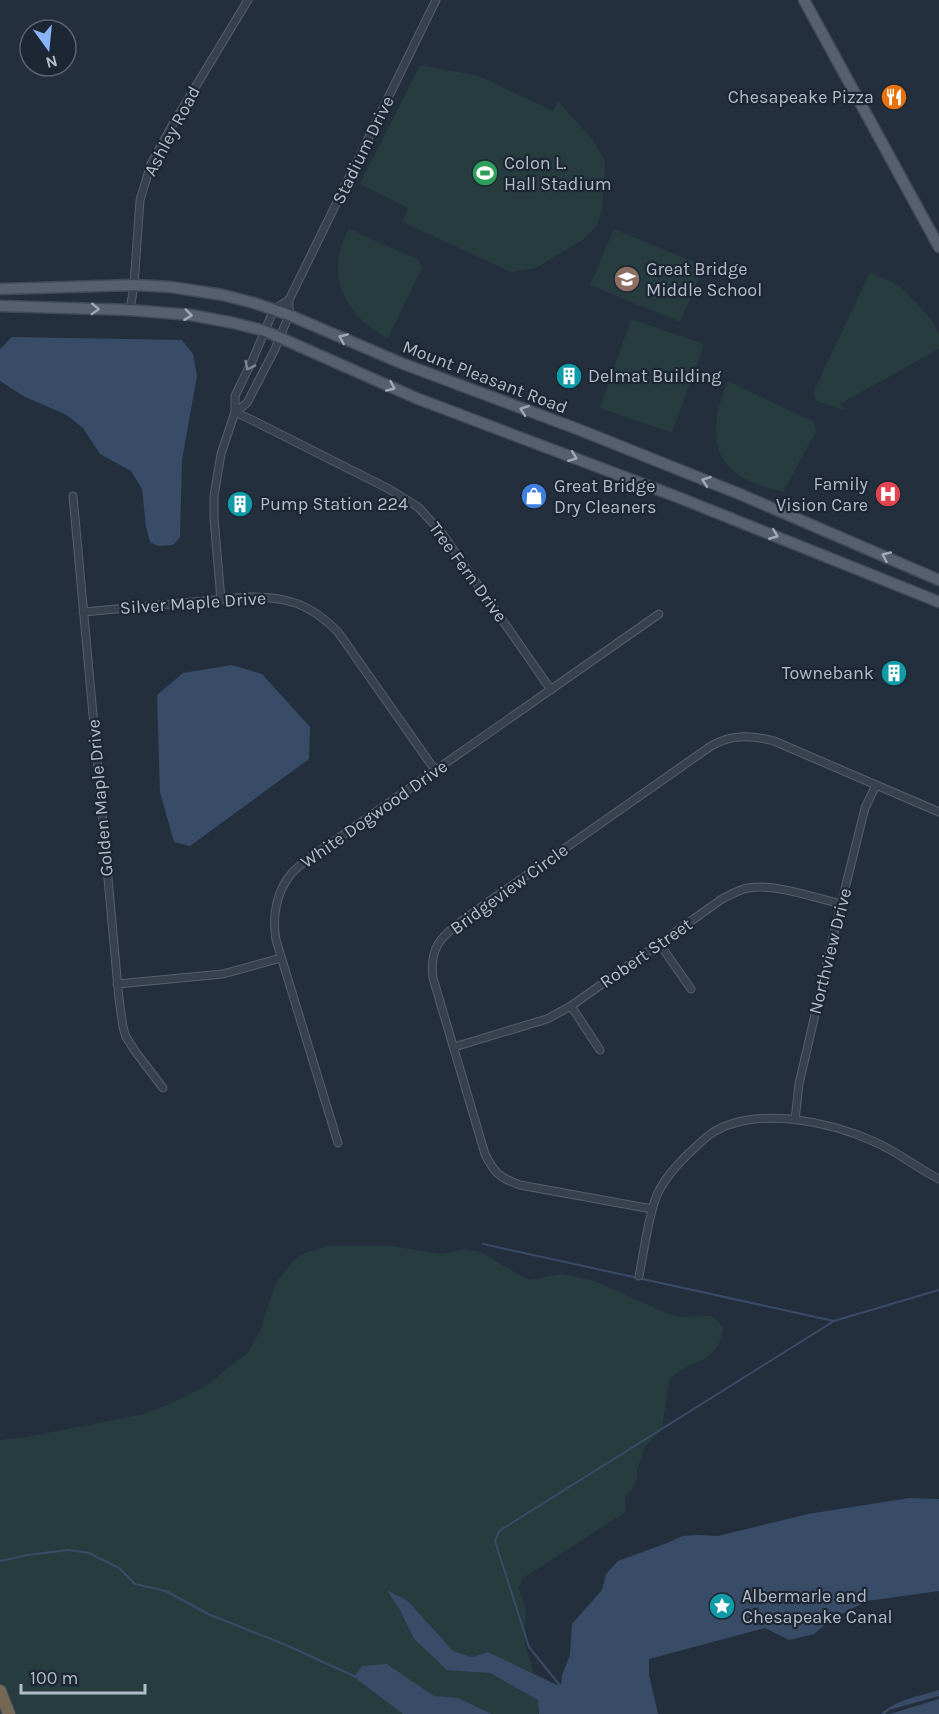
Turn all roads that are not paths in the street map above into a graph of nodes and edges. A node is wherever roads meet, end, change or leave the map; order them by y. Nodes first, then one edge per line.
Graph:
1 (248, 0) edge
2 (436, 0) edge
3 (804, 0) edge
4 (939, 247) edge
5 (134, 285) junction
6 (0, 289) edge
7 (289, 300) junction
8 (0, 306) edge
9 (274, 309) junction
10 (130, 310) junction
11 (289, 315) junction
12 (265, 331) junction
13 (280, 337) junction
14 (235, 412) junction
15 (73, 496) dead end
16 (939, 580) edge
17 (892, 583) junction
18 (939, 595) edge
19 (221, 600) junction
20 (939, 602) edge
21 (83, 612) junction
22 (659, 614) dead end
23 (551, 690) junction
24 (435, 770) junction
25 (876, 786) junction
26 (939, 812) edge
27 (841, 904) junction
28 (659, 944) junction
29 (281, 958) junction
30 (117, 984) junction
31 (691, 989) dead end
32 (571, 1006) junction
33 (454, 1047) junction
34 (600, 1050) dead end
35 (163, 1088) dead end
36 (795, 1120) junction
37 (338, 1143) dead end
38 (939, 1179) edge
39 (652, 1209) junction
40 (639, 1276) dead end
41 (0, 1691) edge
42 (9, 1714) edge

1 - 5 street, Ashley Road
2 - 7 street, Stadium Drive
3 - 4 main road
5 - 6 main road, Mount Pleasant Road
5 - 9 main road, Mount Pleasant Road
5 - 10 street, Ashley Road
7 - 9 street
7 - 11 street, Stadium Drive
8 -> 10 main road
9 - 11 main road, Mount Pleasant Road
9 - 12 street, Stadium Drive
10 -> 12 main road
11 - 13 street, Stadium Drive
16 -> 11 main road, Mount Pleasant Road
12 - 13 main road
12 -> 14 street, Stadium Drive
13 - 14 street, Stadium Drive
13 -> 17 main road
14 - 19 street, Stadium Drive
14 - 23 street, Tree Fern Drive
15 - 21 street, Golden Maple Drive
17 - 18 main road
17 - 20 main road
19 - 21 street, Silver Maple Drive
19 - 24 street, Silver Maple Drive
21 - 30 street, Golden Maple Drive
22 - 23 street, White Dogwood Drive
23 - 24 street, White Dogwood Drive
24 - 29 street, White Dogwood Drive
25 - 26 street, Bridgeview Circle
25 - 27 street, Northview Drive
25 - 33 street, Bridgeview Circle
27 - 28 street, Robert Street
27 - 36 street, Northview Drive
28 - 31 street
28 - 32 street, Robert Street
29 - 30 street
29 - 37 street, White Dogwood Drive
30 - 35 street, Golden Maple Drive
32 - 33 street, Robert Street
32 - 34 street
33 - 39 street, Bridgeview Circle
36 - 38 street
36 - 39 street
39 - 40 street
41 - 42 highway

